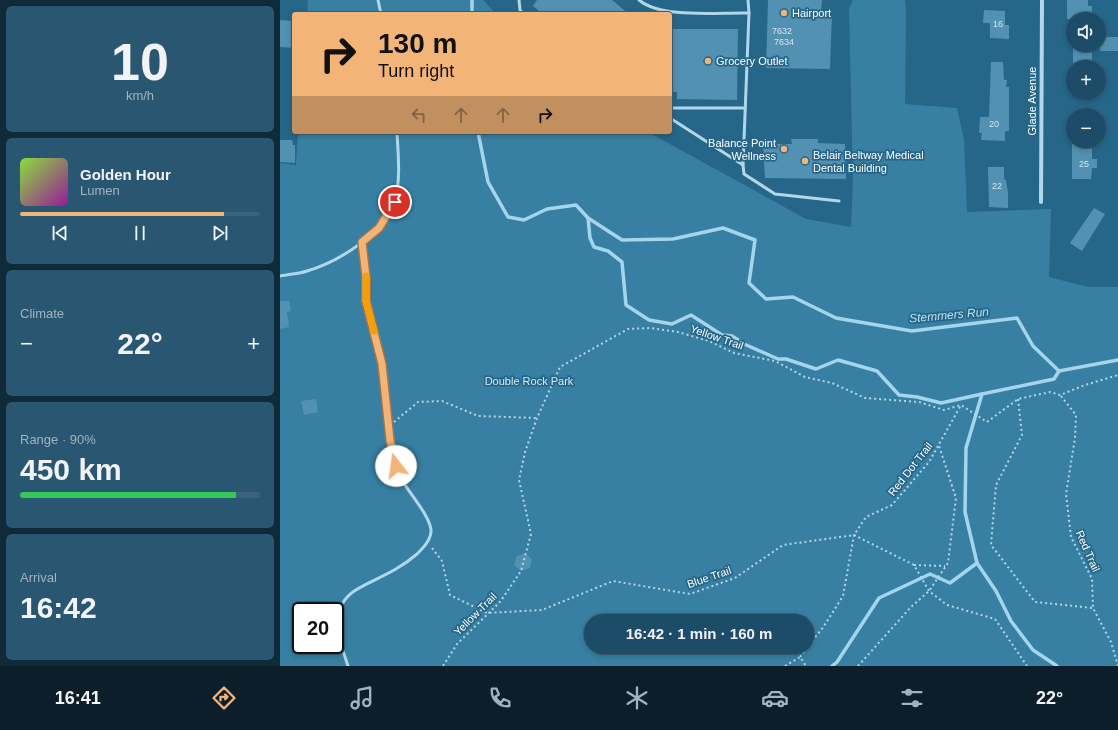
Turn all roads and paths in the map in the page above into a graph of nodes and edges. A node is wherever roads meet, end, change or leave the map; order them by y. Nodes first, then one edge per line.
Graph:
1 (378, 0) edge
2 (519, 0) edge
3 (639, 0) edge
4 (748, 0) edge
5 (1042, 0) edge
6 (381, 12) edge
7 (522, 12) edge
8 (664, 12) edge
9 (672, 12) edge
10 (749, 13) junction
11 (672, 108) edge
12 (745, 108) junction
13 (672, 119) edge
14 (396, 134) edge
15 (743, 165) junction
16 (838, 201) dead end
17 (1041, 202) dead end
18 (362, 242) junction
19 (280, 276) edge
20 (1118, 375) edge
21 (1060, 396) junction
22 (1018, 399) junction
23 (961, 405) junction
24 (537, 418) junction
25 (388, 426) junction
26 (939, 446) junction
27 (854, 535) junction
28 (427, 543) junction
29 (914, 565) junction
30 (946, 566) junction
31 (929, 591) junction
32 (1093, 608) junction
33 (487, 613) junction
34 (800, 657) junction
35 (348, 666) edge
36 (443, 666) edge
37 (785, 666) edge
38 (806, 666) edge
39 (858, 666) edge
40 (1027, 666) edge
41 (1118, 666) edge

1 - 6 lane
2 - 7 lane
3 - 8 lane
4 - 10 lane
5 - 17 street, Glade Avenue
9 - 10 lane
10 - 12 lane
11 - 12 lane
12 - 15 lane
13 - 15 lane
14 - 18 lane
15 - 16 lane
18 - 19 lane
18 - 25 lane
20 - 21 path
21 - 22 path
21 - 32 path, Red Trail
22 - 23 path
22 - 32 path
23 - 24 path, Yellow Trail
23 - 26 path, Red Dot Trail
24 - 25 path
24 - 33 path, Yellow Trail
25 - 28 lane
26 - 27 path, Red Dot Trail
26 - 30 path
27 - 29 path
27 - 33 path, Blue Trail
27 - 34 path, Red Dot Trail
28 - 33 path
28 - 35 lane
29 - 30 path
29 - 31 path
30 - 31 path
31 - 39 path
31 - 40 path
32 - 41 path, Red Trail
33 - 36 path, Yellow Trail
34 - 37 path
34 - 38 path

